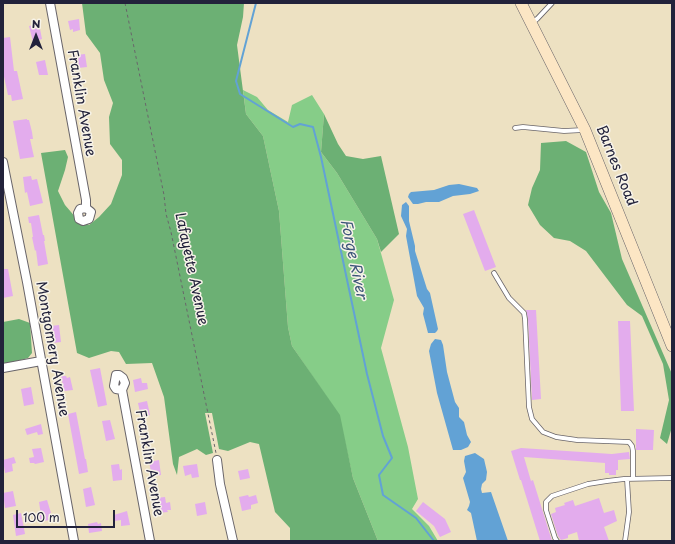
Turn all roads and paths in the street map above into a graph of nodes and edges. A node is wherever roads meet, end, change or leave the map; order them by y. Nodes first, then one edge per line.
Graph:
1 (50, 3) edge
2 (125, 3) edge
3 (521, 3) edge
4 (552, 3) edge
5 (531, 23) junction
6 (515, 128) dead end
7 (585, 130) junction
8 (3, 162) edge
9 (4, 174) edge
10 (86, 208) dead end
11 (494, 273) dead end
12 (672, 346) edge
13 (41, 361) junction
14 (3, 368) edge
15 (122, 390) dead end
16 (217, 460) joint
17 (672, 478) edge
18 (627, 479) junction
19 (633, 479) junction
20 (74, 541) edge
21 (150, 541) edge
22 (233, 541) edge
23 (557, 541) edge
24 (625, 541) edge

1 - 10 street, Franklin Avenue
2 - 16 path, Lafayette Avenue
3 - 5 street, Barnes Road
4 - 5 lane
5 - 7 street, Barnes Road
6 - 7 lane
7 - 12 street, Barnes Road
8 - 9 street, Montgomery Avenue
9 - 13 street, Montgomery Avenue
11 - 19 lane
13 - 14 street
13 - 20 street, Montgomery Avenue
15 - 21 street, Franklin Avenue
16 - 22 street
17 - 19 lane
18 - 19 lane
18 - 23 lane
18 - 24 lane

